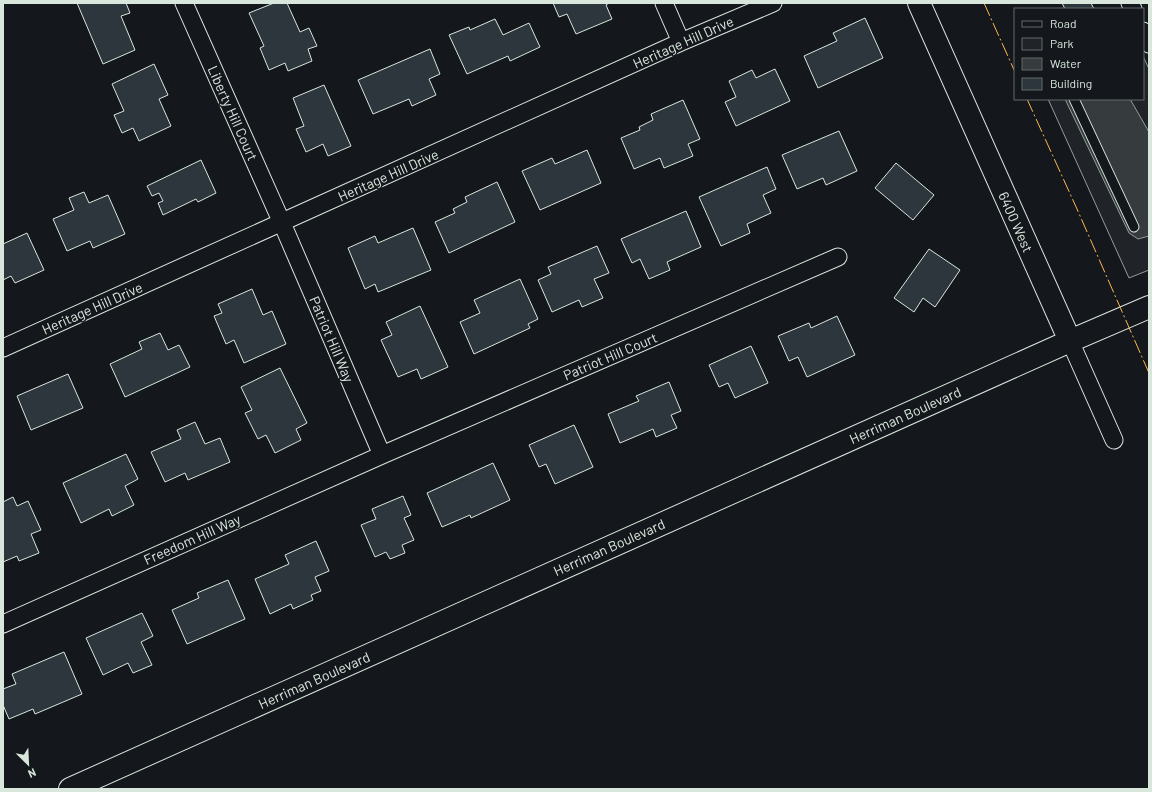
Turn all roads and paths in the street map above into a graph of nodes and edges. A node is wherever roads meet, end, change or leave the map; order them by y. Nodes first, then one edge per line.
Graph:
1 (184, 3) edge
2 (664, 3) edge
3 (773, 3) edge
4 (919, 3) edge
5 (1144, 33) edge
6 (681, 42) junction
7 (1149, 44) edge
8 (1074, 100) edge
9 (282, 223) junction
10 (1134, 227) dead end
11 (838, 257) dead end
12 (1149, 307) edge
13 (1070, 341) junction
14 (3, 348) edge
15 (1114, 440) dead end
16 (382, 455) junction
17 (3, 624) edge
18 (70, 789) edge

1 - 9 street, Liberty Hill Court
2 - 6 street
3 - 6 street, Heritage Hill Drive
4 - 13 street, 6400 West
5 - 7 street
6 - 9 street, Heritage Hill Drive
8 - 10 lane
9 - 14 street, Heritage Hill Drive
9 - 16 street, Patriot Hill Way
11 - 16 street, Patriot Hill Court
12 - 13 street, Herriman Boulevard
13 - 15 street, 6400 West
13 - 18 street, Herriman Boulevard
16 - 17 street, Freedom Hill Way

